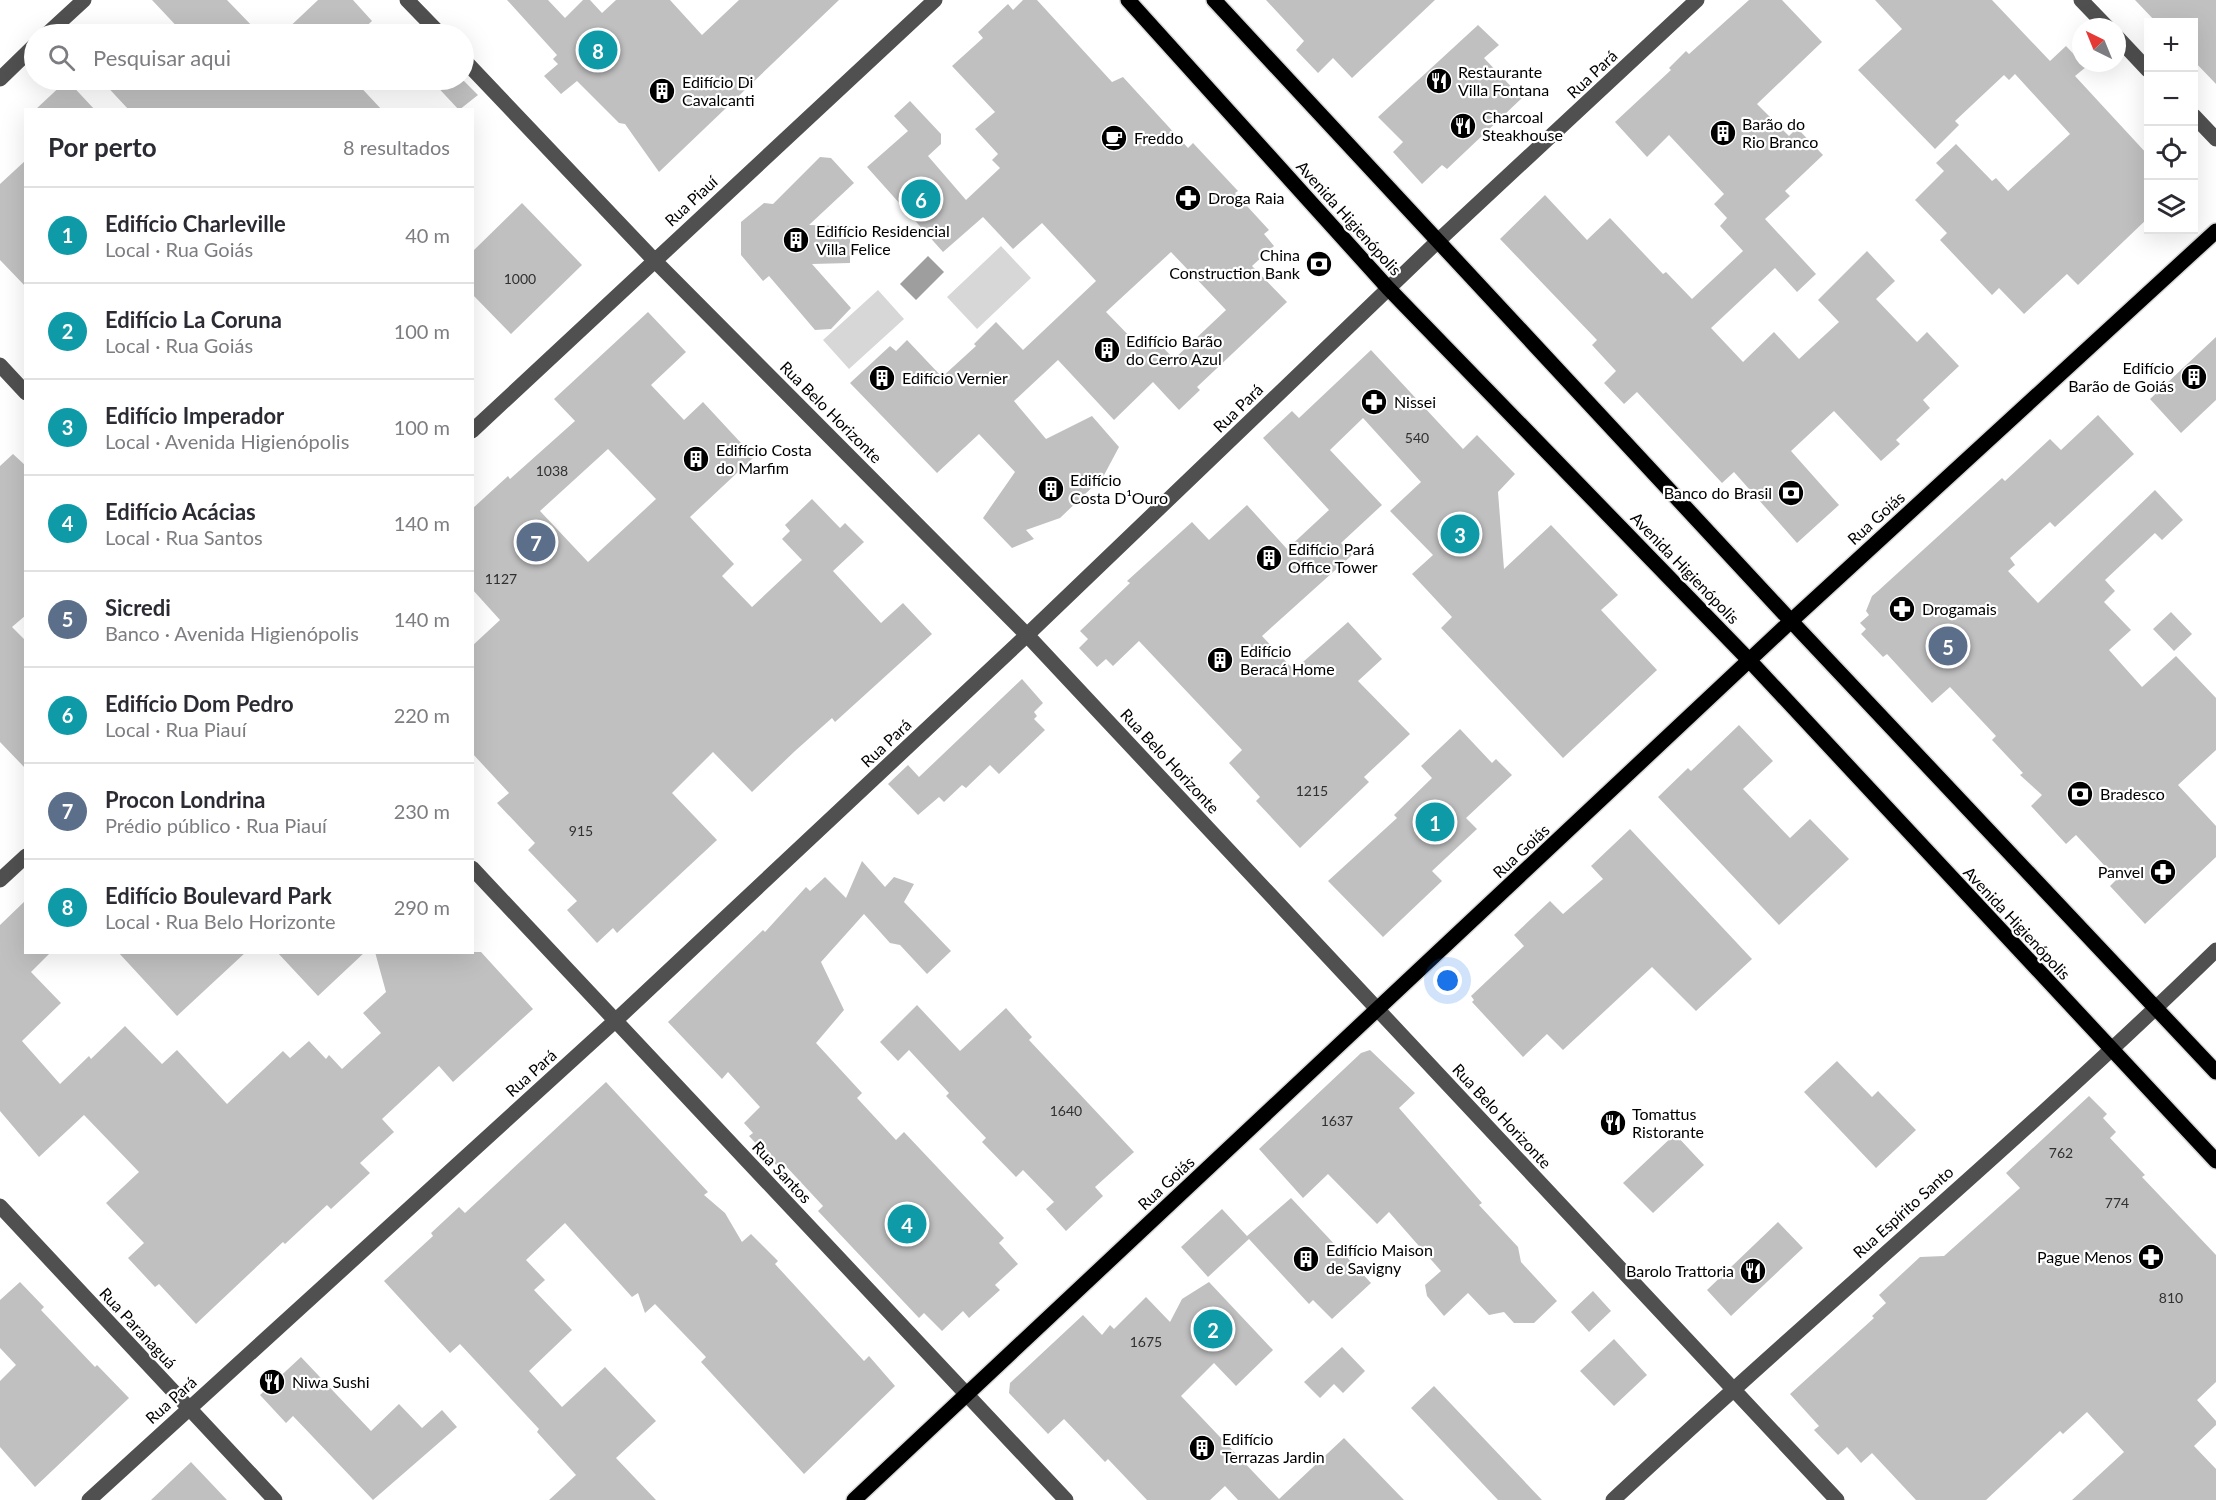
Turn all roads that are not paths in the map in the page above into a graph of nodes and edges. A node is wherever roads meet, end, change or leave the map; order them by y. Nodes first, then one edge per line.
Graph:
1 (84, 0) edge
2 (407, 0) edge
3 (935, 0) edge
4 (1128, 0) edge
5 (1214, 0) edge
6 (1697, 0) edge
7 (2081, 0) edge
8 (2098, 18) edge
9 (58, 24) edge
10 (430, 24) edge
11 (2126, 47) edge
12 (24, 56) edge
13 (2144, 66) edge
14 (474, 71) edge
15 (0, 79) edge
16 (2198, 121) edge
17 (2216, 139) edge
18 (2216, 231) edge
19 (1439, 240) junction
20 (654, 260) junction
21 (1388, 288) junction
22 (0, 365) edge
23 (24, 391) edge
24 (474, 429) edge
25 (1791, 621) junction
26 (1027, 635) junction
27 (1749, 660) junction
28 (24, 858) edge
29 (474, 870) edge
30 (0, 880) edge
31 (2216, 950) edge
32 (2156, 1008) junction
33 (1379, 1010) junction
34 (615, 1021) junction
35 (2112, 1051) junction
36 (2216, 1072) edge
37 (2216, 1161) edge
38 (0, 1206) edge
39 (1732, 1388) junction
40 (966, 1394) junction
41 (189, 1408) junction
42 (89, 1500) edge
43 (275, 1500) edge
44 (854, 1500) edge
45 (1066, 1500) edge
46 (1613, 1500) edge
47 (1837, 1500) edge

1 - 9 street
2 - 10 street
3 - 20 street, Rua Piauí
4 - 21 main road, Avenida Higienópolis
5 - 19 main road
6 - 19 street, Rua Pará
7 - 8 street
11 - 13 street
12 - 15 street
14 - 20 street, Rua Belo Horizonte
16 - 17 street
18 - 25 main road, Rua Goiás
19 - 21 street, Rua Pará
19 - 25 main road
20 - 24 street, Rua Piauí
20 - 26 street, Rua Belo Horizonte
21 - 26 street, Rua Pará
21 - 27 main road, Avenida Higienópolis
22 - 23 street
25 - 27 main road, Rua Goiás
25 - 32 main road
26 - 33 street, Rua Belo Horizonte
26 - 34 street, Rua Pará
27 - 33 main road, Rua Goiás
27 - 35 main road, Avenida Higienópolis
28 - 30 street
29 - 34 street, Rua Santos
31 - 32 street, Rua Espírito Santo
32 - 35 street, Rua Espírito Santo
32 - 36 main road
33 - 39 street, Rua Belo Horizonte
33 - 40 main road, Rua Goiás
34 - 40 street, Rua Santos
34 - 41 street, Rua Pará
35 - 37 main road, Avenida Higienópolis
35 - 39 street, Rua Espírito Santo
38 - 41 street, Rua Paranaguá
39 - 46 street, Rua Espírito Santo
39 - 47 street, Rua Belo Horizonte
40 - 44 main road, Rua Goiás
40 - 45 street, Rua Santos
41 - 42 street, Rua Pará
41 - 43 street, Rua Paranaguá

